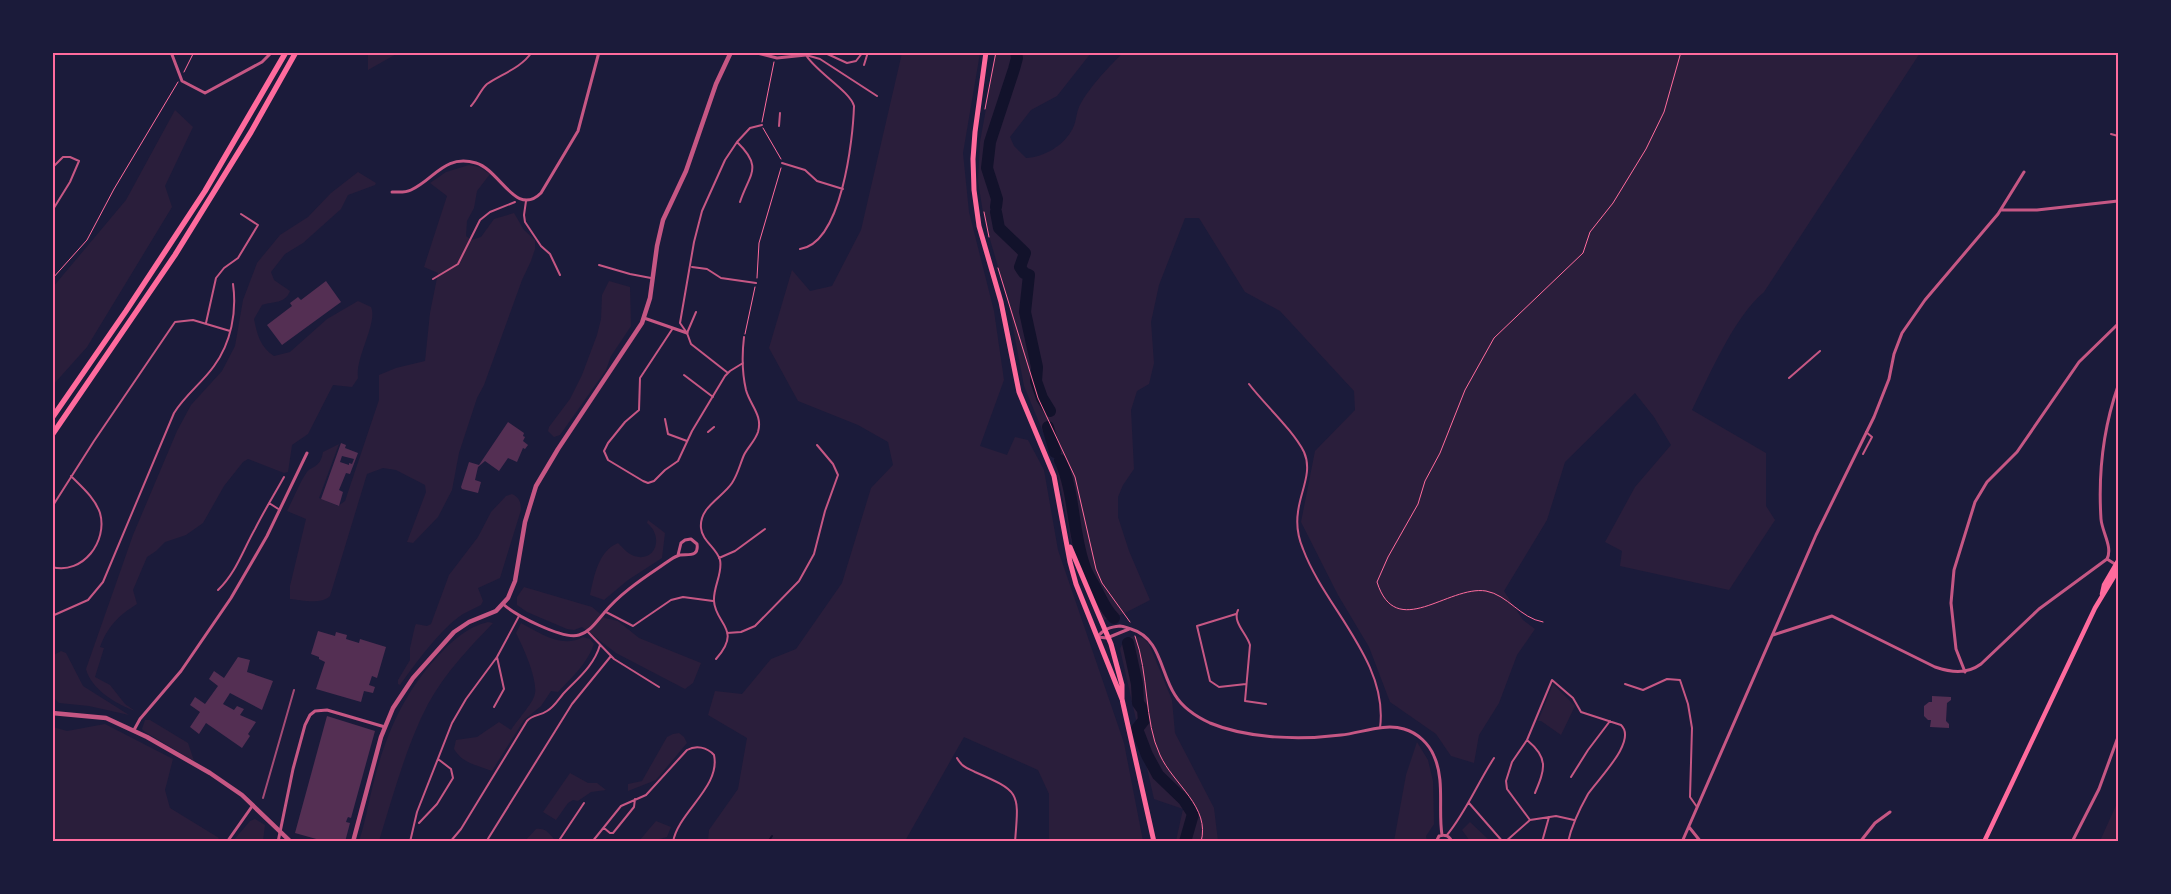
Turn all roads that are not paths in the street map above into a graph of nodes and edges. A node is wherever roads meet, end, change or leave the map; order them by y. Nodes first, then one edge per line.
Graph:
1 (172, 52) edge
2 (272, 52) edge
3 (286, 52) edge
4 (296, 52) edge
5 (532, 52) edge
6 (599, 52) edge
7 (731, 52) edge
8 (753, 52) edge
9 (813, 52) edge
10 (823, 52) edge
11 (863, 52) edge
12 (868, 52) edge
13 (986, 52) edge
14 (806, 55) junction
15 (864, 65) dead end
16 (877, 96) dead end
17 (470, 106) dead end
18 (780, 113) dead end
19 (762, 126) road end
20 (779, 126) dead end
21 (2111, 134) dead end
22 (2118, 136) edge
23 (737, 142) junction
24 (782, 163) road end
25 (52, 168) edge
26 (2024, 172) dead end
27 (842, 190) junction
28 (392, 192) dead end
29 (526, 201) junction
30 (2118, 201) edge
31 (515, 202) dead end
32 (740, 202) dead end
33 (2001, 210) junction
34 (52, 212) edge
35 (242, 214) dead end
36 (800, 249) dead end
37 (599, 265) dead end
38 (691, 266) junction
39 (560, 275) dead end
40 (653, 278) junction
41 (434, 279) dead end
42 (756, 283) road end
43 (233, 284) dead end
44 (696, 312) dead end
45 (644, 318) junction
46 (206, 324) junction
47 (2118, 324) edge
48 (673, 328) junction
49 (230, 331) junction
50 (687, 333) junction
51 (744, 337) road end
52 (1820, 351) dead end
53 (743, 364) junction
54 (728, 373) junction
55 (684, 375) dead end
56 (1789, 378) dead end
57 (1248, 384) dead end
58 (2118, 386) edge
59 (713, 397) junction
60 (52, 418) edge
61 (665, 419) dead end
62 (714, 427) dead end
63 (708, 432) dead end
64 (1866, 432) junction
65 (52, 435) edge
66 (688, 441) junction
67 (817, 445) dead end
68 (307, 453) dead end
69 (1863, 454) dead end
70 (71, 476) junction
71 (284, 477) dead end
72 (269, 503) junction
73 (52, 508) edge
74 (280, 510) junction
75 (765, 529) dead end
76 (1068, 542) junction
77 (678, 555) junction
78 (719, 558) junction
79 (2107, 559) junction
80 (2118, 565) edge
81 (52, 567) edge
82 (218, 590) dead end
83 (714, 601) junction
84 (503, 604) junction
85 (1238, 610) dead end
86 (605, 611) junction
87 (1236, 614) junction
88 (52, 616) edge
89 (519, 616) junction
90 (1130, 629) junction
91 (1104, 630) junction
92 (587, 631) junction
93 (727, 633) junction
94 (1772, 635) junction
95 (1097, 637) junction
96 (1107, 638) junction
97 (600, 645) junction
98 (611, 656) junction
99 (497, 657) junction
100 (716, 659) dead end
101 (1965, 672) junction
102 (1246, 684) junction
103 (1625, 684) dead end
104 (659, 687) dead end
105 (1122, 699) junction
106 (1266, 704) dead end
107 (494, 707) dead end
108 (52, 713) edge
109 (1610, 721) junction
110 (385, 727) junction
111 (1380, 728) junction
112 (134, 730) junction
113 (2118, 736) edge
114 (1527, 740) junction
115 (957, 758) dead end
116 (1494, 758) dead end
117 (438, 759) junction
118 (1571, 777) dead end
119 (1535, 793) dead end
120 (635, 799) junction
121 (584, 803) dead end
122 (1469, 804) junction
123 (253, 805) junction
124 (1696, 807) junction
125 (1890, 812) dead end
126 (1548, 816) junction
127 (1530, 820) junction
128 (1574, 820) junction
129 (419, 823) dead end
130 (1689, 827) junction
131 (604, 828) junction
132 (1442, 835) junction
133 (1447, 835) junction
134 (227, 842) edge
135 (278, 842) edge
136 (291, 842) edge
137 (353, 842) edge
138 (410, 842) edge
139 (450, 842) edge
140 (486, 842) edge
141 (558, 842) edge
142 (592, 842) edge
143 (673, 842) edge
144 (1015, 842) edge
145 (1154, 842) edge
146 (1436, 842) edge
147 (1452, 842) edge
148 (1504, 842) edge
149 (1542, 842) edge
150 (1568, 842) edge
151 (1682, 842) edge
152 (1701, 842) edge
153 (1860, 842) edge
154 (1984, 842) edge
155 (2072, 842) edge

1 - 2 street
3 - 60 highway
4 - 65 highway
5 - 17 lane
6 - 29 street
7 - 40 street
8 - 14 street
9 - 14 lane
10 - 11 lane
12 - 15 lane
13 - 76 main road
14 - 16 lane
14 - 27 lane
18 - 20 lane
19 - 23 lane
21 - 22 lane
23 - 32 lane
23 - 38 lane
24 - 27 lane
25 - 34 lane
26 - 33 street
27 - 36 lane
28 - 29 street
29 - 39 lane
30 - 33 street
31 - 41 lane
33 - 64 street
35 - 46 lane
37 - 40 lane
38 - 42 lane
38 - 50 lane
40 - 45 street
43 - 49 lane
44 - 50 lane
45 - 48 street
45 - 84 street
46 - 49 lane
46 - 70 lane
47 - 101 street
48 - 50 street
48 - 66 lane
49 - 88 lane
50 - 54 lane
51 - 53 lane
52 - 56 lane
53 - 54 lane
53 - 78 lane
54 - 59 lane
55 - 59 lane
57 - 111 lane
58 - 79 street
59 - 66 lane
61 - 66 lane
62 - 63 lane
64 - 69 lane
64 - 94 street
67 - 93 lane
68 - 74 street
70 - 73 lane
70 - 81 lane
71 - 72 lane
72 - 74 lane
72 - 82 lane
74 - 112 street
75 - 78 lane
76 - 91 main road
76 - 95 main road
77 - 77 street
77 - 86 street
78 - 83 lane
79 - 80 street
79 - 101 street
80 - 154 main road
83 - 86 lane
83 - 93 lane
84 - 89 street
84 - 110 street
85 - 87 lane
86 - 92 street
87 - 102 lane
87 - 102 lane
89 - 92 street
89 - 99 lane
90 - 91 street
90 - 96 street
90 - 111 street
91 - 95 street
91 - 96 main road
92 - 97 lane
93 - 100 lane
94 - 101 street
94 - 124 street
95 - 96 street
95 - 105 main road
96 - 105 main road
97 - 98 lane
97 - 139 lane
98 - 104 lane
98 - 140 lane
99 - 107 lane
99 - 117 lane
102 - 106 lane
103 - 124 lane
105 - 145 main road
108 - 112 street
109 - 114 lane
109 - 118 lane
109 - 128 lane
110 - 135 street
110 - 137 street
111 - 132 street
112 - 123 street
113 - 155 street
114 - 119 lane
114 - 127 lane
115 - 144 lane
116 - 122 lane
117 - 129 lane
117 - 138 lane
120 - 131 lane
120 - 131 lane
120 - 143 lane
121 - 141 lane
122 - 133 lane
122 - 148 lane
123 - 134 street
123 - 136 street
124 - 130 street
125 - 153 street
126 - 127 lane
126 - 128 lane
126 - 149 lane
127 - 148 lane
128 - 150 lane
130 - 151 street
130 - 152 street
131 - 142 lane
132 - 133 street
132 - 146 street
133 - 147 street

